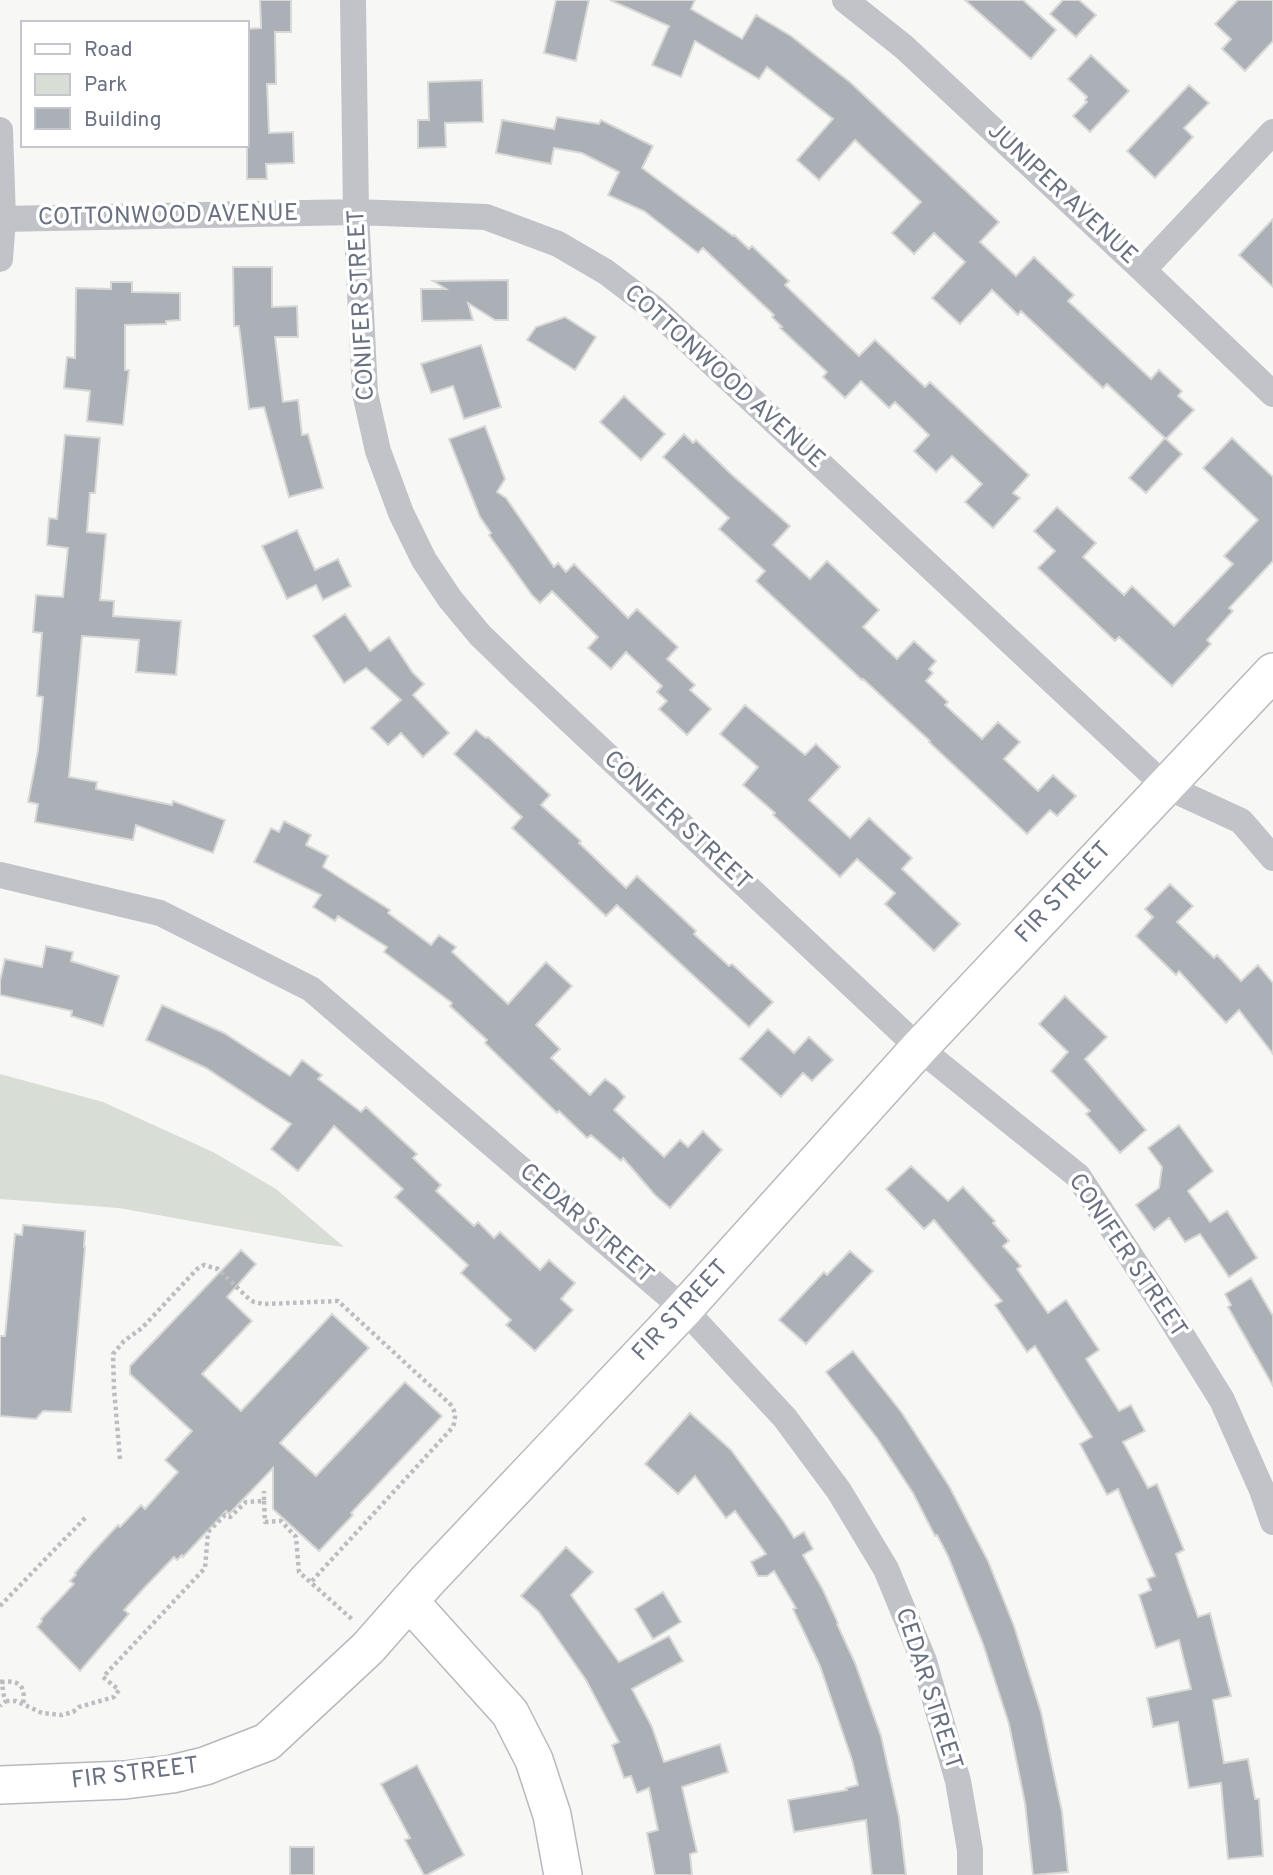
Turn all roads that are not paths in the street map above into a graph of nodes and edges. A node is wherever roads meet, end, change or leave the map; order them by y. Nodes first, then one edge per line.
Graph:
1 (353, 0) edge
2 (845, 0) edge
3 (0, 130) edge
4 (1273, 132) edge
5 (356, 212) junction
6 (1, 219) edge
7 (0, 259) edge
8 (1143, 270) junction
9 (1273, 394) edge
10 (1273, 672) edge
11 (1165, 786) junction
12 (1273, 858) edge
13 (0, 875) edge
14 (919, 1048) junction
15 (684, 1309) junction
16 (1273, 1522) edge
17 (409, 1601) junction
18 (0, 1785) edge
19 (563, 1875) edge
20 (970, 1875) edge

1 - 5 street, CONIFER STREET
2 - 8 street, JUNIPER AVENUE
3 - 6 street
4 - 8 street
5 - 6 street, COTTONWOOD AVENUE
5 - 11 street, COTTONWOOD AVENUE
5 - 14 street, CONIFER STREET
6 - 7 street
8 - 9 street, JUNIPER AVENUE
10 - 11 street, FIR STREET
11 - 12 street, COTTONWOOD AVENUE
11 - 14 street, FIR STREET
13 - 15 street, CEDAR STREET
14 - 15 street, FIR STREET
14 - 16 street, CONIFER STREET
15 - 17 street, FIR STREET
15 - 20 street, CEDAR STREET
17 - 18 street, FIR STREET
17 - 19 street

